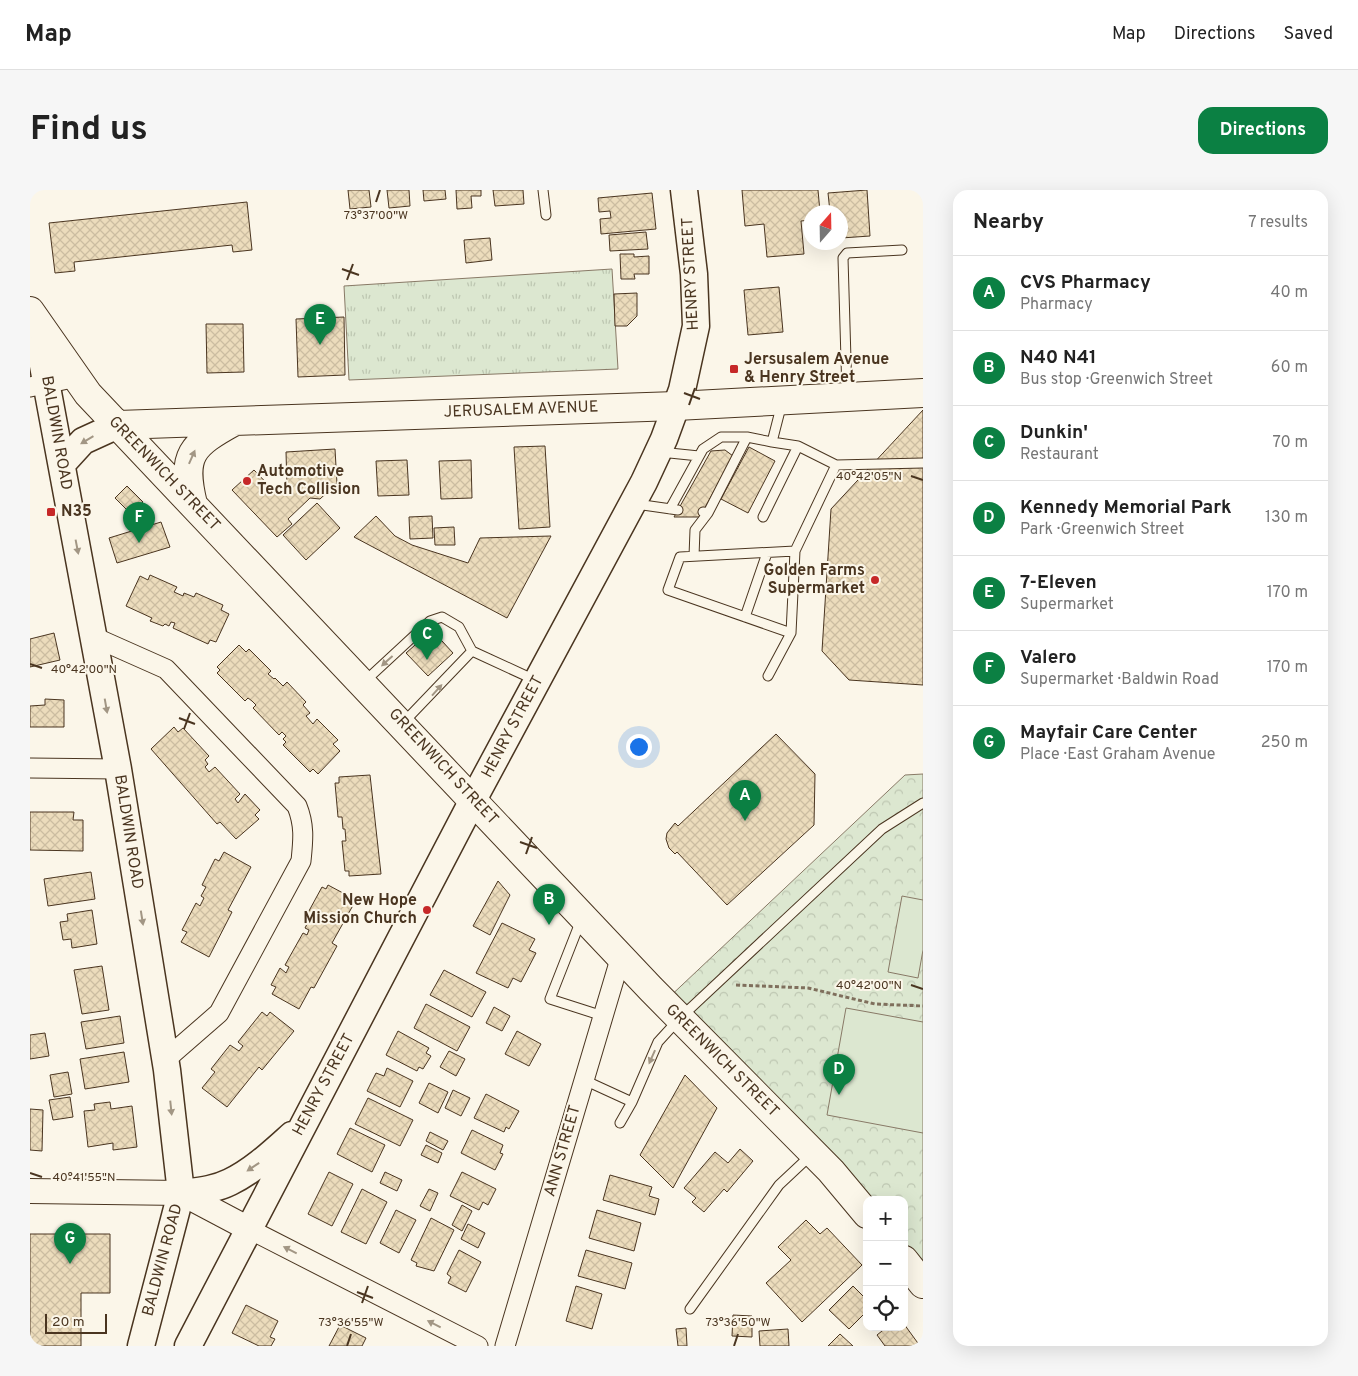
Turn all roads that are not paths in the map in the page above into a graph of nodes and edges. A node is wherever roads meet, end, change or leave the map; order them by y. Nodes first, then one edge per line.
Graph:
1 (544, 190) edge
2 (684, 190) edge
3 (546, 215) dead end
4 (902, 250) dead end
5 (32, 314) edge
6 (77, 377) junction
7 (39, 385) edge
8 (923, 393) edge
9 (847, 397) junction
10 (783, 400) junction
11 (676, 406) junction
12 (236, 421) junction
13 (118, 425) junction
14 (746, 437) junction
15 (772, 442) junction
16 (798, 446) junction
17 (658, 452) junction
18 (699, 456) junction
19 (923, 463) edge
20 (62, 464) junction
21 (836, 465) junction
22 (193, 504) junction
23 (631, 504) junction
24 (763, 517) dead end
25 (795, 551) junction
26 (767, 553) junction
27 (694, 556) junction
28 (745, 617) junction
29 (791, 633) junction
30 (94, 637) junction
31 (472, 651) junction
32 (768, 676) dead end
33 (537, 681) junction
34 (363, 683) junction
35 (402, 724) junction
36 (30, 768) edge
37 (118, 769) junction
38 (474, 800) junction
39 (923, 803) edge
40 (583, 915) junction
41 (621, 956) junction
42 (603, 1016) junction
43 (680, 1018) junction
44 (165, 1060) junction
45 (584, 1080) junction
46 (632, 1102) junction
47 (620, 1123) dead end
48 (304, 1125) junction
49 (814, 1153) junction
50 (30, 1191) edge
51 (181, 1193) junction
52 (863, 1209) edge
53 (249, 1229) junction
54 (908, 1265) edge
55 (923, 1284) edge
56 (690, 1309) dead end
57 (141, 1346) edge
58 (188, 1346) edge
59 (478, 1346) edge
60 (505, 1346) edge

1 - 3 lane
2 - 11 main road, HENRY STREET
4 - 9 lane
5 - 6 main road, GREENWICH STREET
5 - 7 main road, BALDWIN ROAD
6 - 7 street
6 - 13 main road, GREENWICH STREET
7 - 20 main road, BALDWIN ROAD
8 - 9 main road, JERUSALEM AVENUE
9 - 10 main road, JERUSALEM AVENUE
10 - 11 main road, JERUSALEM AVENUE
10 - 15 lane
11 - 12 main road, JERUSALEM AVENUE
11 - 17 main road, HENRY STREET
12 - 13 main road, JERUSALEM AVENUE
22 -> 12 main road
13 -> 20 main road
13 - 22 main road, GREENWICH STREET
14 - 15 lane
14 - 18 lane
14 - 27 lane
15 - 16 lane
16 - 21 lane
16 - 24 lane
17 - 18 lane
17 - 23 main road, HENRY STREET
18 - 23 lane
19 - 21 lane
20 -> 30 main road, BALDWIN ROAD
21 - 25 lane
22 - 34 main road, GREENWICH STREET
23 - 33 main road, HENRY STREET
25 - 26 lane
25 - 29 lane
26 - 27 lane
26 - 28 lane
27 - 28 lane
28 - 29 lane
29 - 32 lane
30 -> 37 main road, BALDWIN ROAD
30 - 44 street
31 - 33 lane
31 -> 34 lane
35 -> 31 lane
33 - 38 main road, HENRY STREET
34 - 35 main road, GREENWICH STREET
35 - 38 main road, GREENWICH STREET
36 - 37 street
37 -> 44 main road, BALDWIN ROAD
38 - 40 main road, GREENWICH STREET
38 - 48 main road, HENRY STREET
39 - 43 lane
40 - 41 main road, GREENWICH STREET
40 - 42 lane
41 - 42 street, ANN STREET
41 - 43 main road, GREENWICH STREET
42 - 45 street, ANN STREET
43 -> 46 lane
43 - 49 main road, GREENWICH STREET
44 -> 51 main road, BALDWIN ROAD
45 - 46 lane
45 - 60 street, ANN STREET
46 - 47 lane
48 -> 51 main road
48 - 53 main road, HENRY STREET
49 - 52 main road, GREENWICH STREET
49 - 56 lane
50 - 51 street
51 - 53 street
51 - 57 main road, BALDWIN ROAD
53 - 58 main road, HENRY STREET
59 -> 53 street
54 - 55 main road

